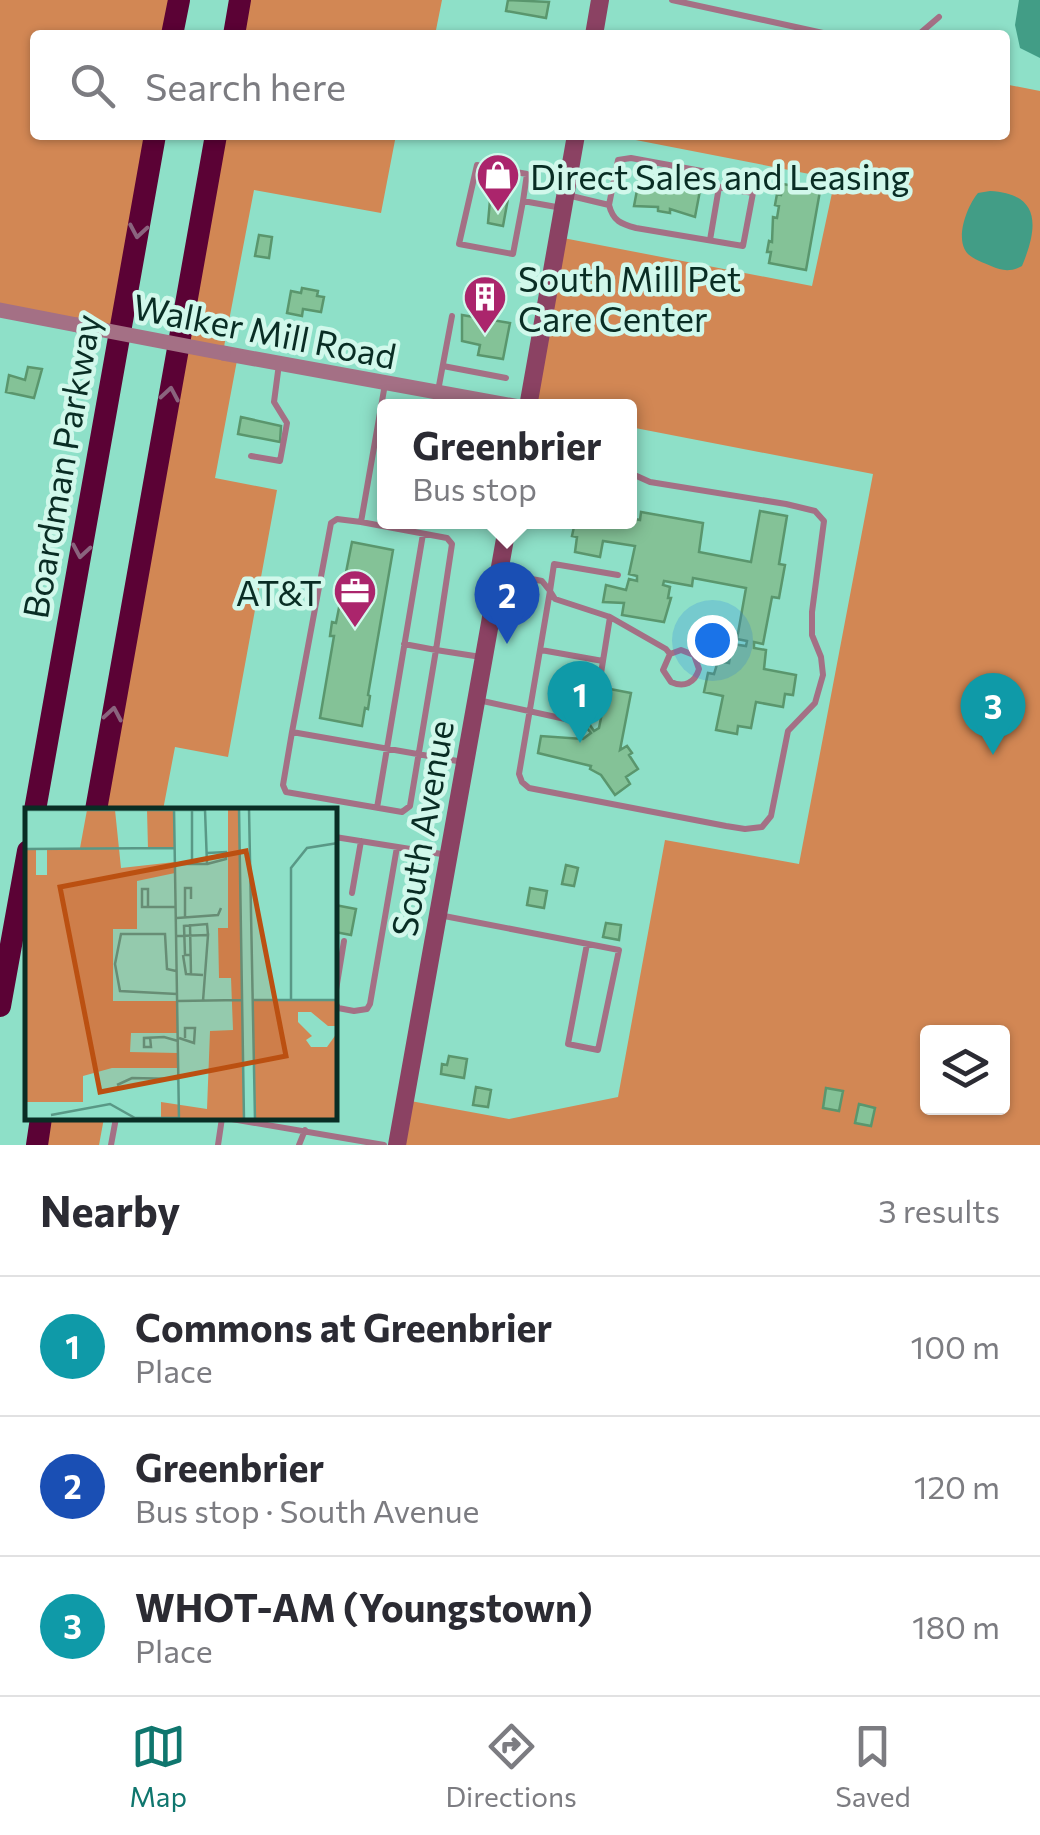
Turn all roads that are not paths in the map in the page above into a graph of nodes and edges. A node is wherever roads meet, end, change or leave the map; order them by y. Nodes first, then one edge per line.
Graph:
1 (179, 0) edge
2 (240, 0) edge
3 (600, 0) edge
4 (672, 0) edge
5 (939, 17) dead end
6 (173, 30) edge
7 (235, 30) edge
8 (595, 30) edge
9 (809, 30) edge
10 (924, 30) edge
11 (154, 140) edge
12 (215, 140) edge
13 (575, 140) edge
14 (719, 186) junction
15 (522, 201) junction
16 (564, 202) junction
17 (608, 205) junction
18 (710, 240) junction
19 (0, 310) edge
20 (452, 316) dead end
21 (279, 363) junction
22 (443, 366) junction
23 (506, 378) dead end
24 (385, 383) junction
25 (438, 392) junction
26 (382, 399) edge
27 (478, 399) edge
28 (529, 399) edge
29 (377, 429) edge
30 (251, 456) dead end
31 (637, 476) edge
32 (361, 522) junction
33 (377, 525) edge
34 (397, 529) edge
35 (507, 529) edge
36 (423, 534) junction
37 (499, 573) junction
38 (618, 576) dead end
39 (550, 591) junction
40 (610, 618) junction
41 (404, 644) junction
42 (436, 650) junction
43 (541, 650) junction
44 (670, 654) junction
45 (484, 658) junction
46 (603, 662) junction
47 (476, 700) junction
48 (530, 712) junction
49 (591, 716) dead end
50 (579, 722) dead end
51 (292, 732) junction
52 (384, 748) junction
53 (418, 754) junction
54 (466, 762) junction
55 (35, 808) edge
56 (96, 808) edge
57 (376, 808) junction
58 (338, 838) edge
59 (361, 842) junction
60 (396, 847) junction
61 (449, 855) junction
62 (25, 868) edge
63 (352, 892) dead end
64 (438, 915) junction
65 (344, 941) dead end
66 (587, 944) junction
67 (338, 980) edge
68 (0, 1006) edge
69 (338, 1008) edge
70 (42, 1120) edge
71 (116, 1120) edge
72 (224, 1120) edge
73 (238, 1120) edge
74 (305, 1130) junction
75 (36, 1145) edge
76 (110, 1145) edge
77 (218, 1145) edge
78 (299, 1145) edge
79 (384, 1145) edge
80 (397, 1145) edge

1 - 6 highway
2 - 7 highway
3 - 8 main road
4 - 9 lane
5 - 10 lane
11 -> 55 highway, Boardman Parkway
56 -> 12 highway
13 - 16 main road
14 - 17 lane
14 - 18 lane
14 - 18 lane
15 - 15 lane
15 - 16 lane
16 - 17 lane
16 - 28 main road
17 - 18 lane
19 - 21 street, Walker Mill Road, bridge
20 - 22 lane
21 - 24 street, Walker Mill Road
21 - 30 lane
22 - 23 lane
22 - 25 lane
24 - 25 street, Walker Mill Road
24 - 26 lane
25 - 27 street, Walker Mill Road
29 - 32 lane
31 - 48 lane
32 - 33 lane
32 - 51 lane
34 - 36 lane
35 - 37 main road, South Avenue
36 - 41 lane
36 - 42 lane
37 - 39 lane
37 - 45 main road, South Avenue
38 - 39 lane
39 - 40 lane
39 - 43 lane
40 - 44 lane
40 - 46 lane
41 - 42 lane
41 - 52 lane
42 - 45 lane
42 - 53 lane
43 - 46 lane
43 - 48 lane
44 - 44 lane
45 - 47 main road, South Avenue
46 - 49 lane
47 - 48 lane
47 - 54 main road, South Avenue
48 - 50 lane
51 - 52 lane
51 - 57 lane
52 - 53 lane
52 - 57 lane
53 - 54 lane
53 - 57 lane
54 - 61 main road, South Avenue
58 - 59 lane
59 - 60 lane
59 - 63 lane
60 - 61 lane
60 - 69 lane
61 - 64 main road, South Avenue
62 - 68 highway
64 - 66 lane
64 - 80 main road, South Avenue
65 - 67 lane
66 - 66 lane
70 - 75 highway
71 - 76 lane
72 - 77 lane
73 - 74 lane
74 - 78 lane
74 - 79 lane

